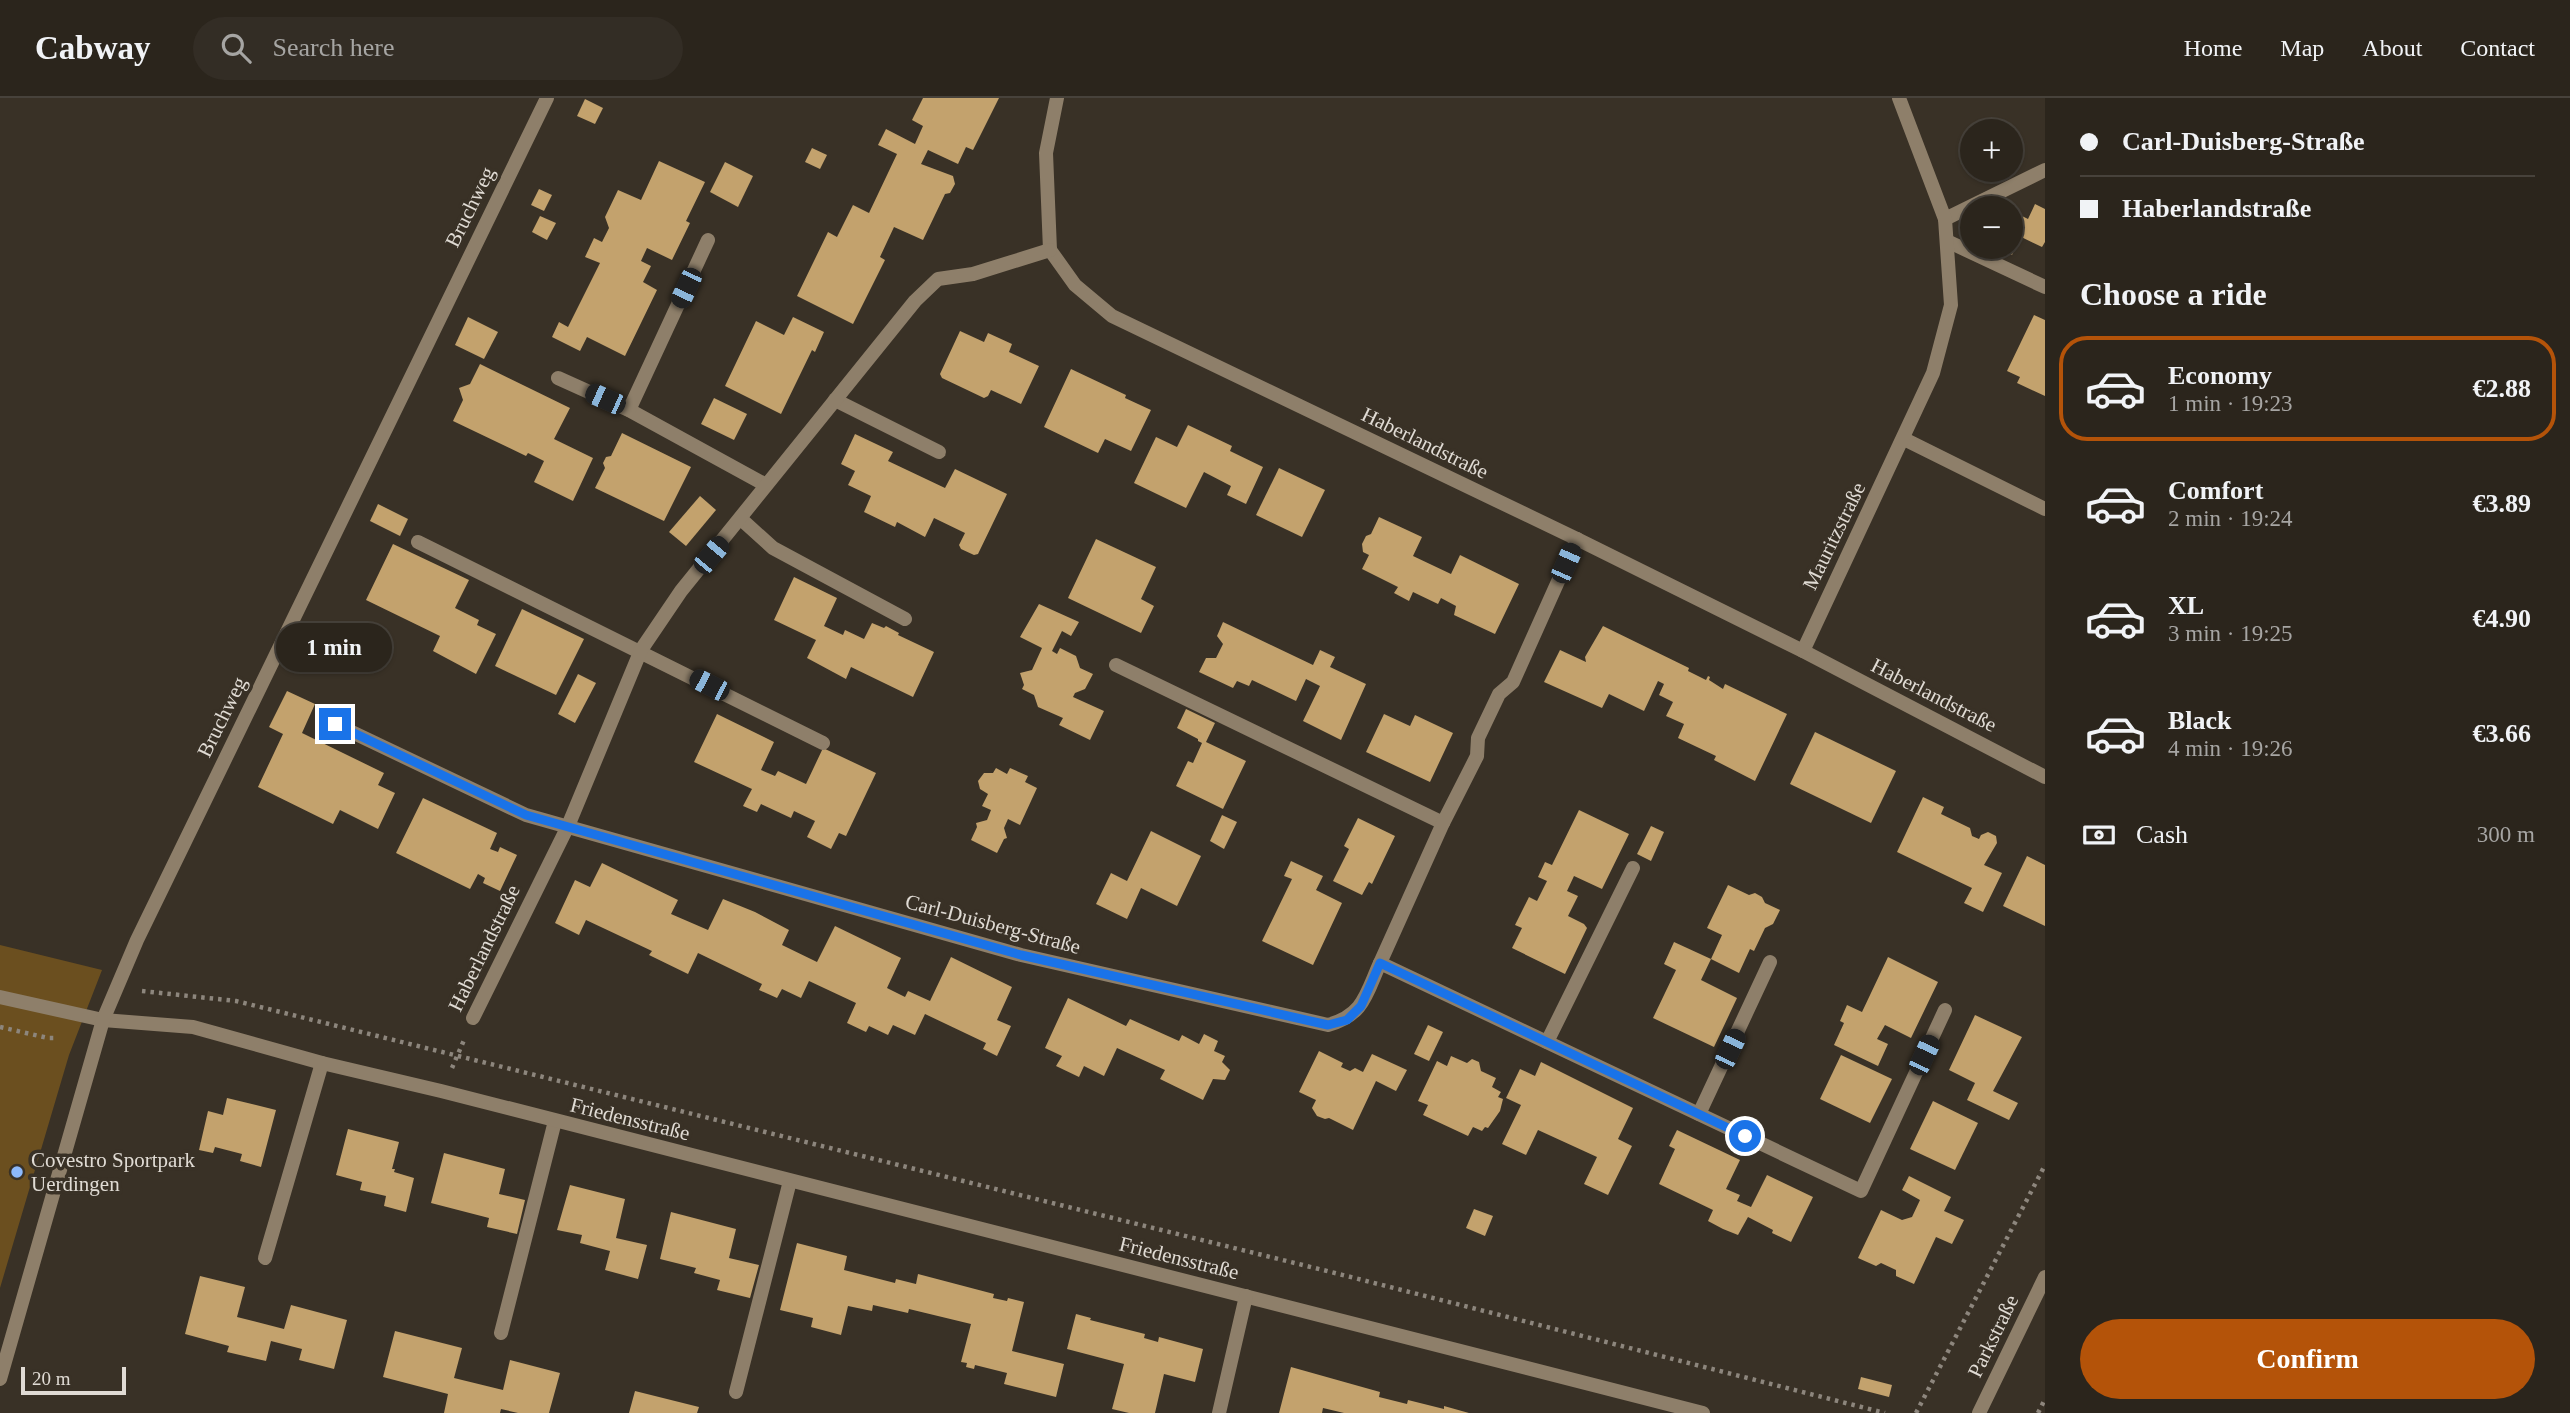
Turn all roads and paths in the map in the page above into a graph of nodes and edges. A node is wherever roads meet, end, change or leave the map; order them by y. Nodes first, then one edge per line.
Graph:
1 (547, 98) edge
2 (1057, 98) edge
3 (1899, 98) edge
4 (2045, 170) edge
5 (1945, 219) junction
6 (708, 240) dead end
7 (1947, 241) junction
8 (1050, 250) junction
9 (2045, 287) edge
10 (558, 378) dead end
11 (835, 400) junction
12 (629, 410) junction
13 (1904, 439) junction
14 (939, 452) dead end
15 (766, 485) junction
16 (2045, 509) edge
17 (741, 519) junction
18 (1577, 539) junction
19 (418, 542) dead end
20 (905, 619) dead end
21 (641, 650) junction
22 (1803, 651) junction
23 (1116, 665) dead end
24 (335, 724) dead end
25 (823, 743) dead end
26 (2045, 777) edge
27 (1443, 823) junction
28 (568, 826) junction
29 (1633, 868) dead end
30 (1770, 962) dead end
31 (1380, 963) junction
32 (116, 988) junction
33 (0, 998) edge
34 (1945, 1010) dead end
35 (473, 1018) joint
36 (103, 1020) junction
37 (1547, 1042) junction
38 (457, 1056) junction
39 (322, 1063) junction
40 (441, 1091) junction
41 (1699, 1114) junction
42 (555, 1121) junction
43 (2045, 1165) edge
44 (790, 1181) junction
45 (265, 1258) dead end
46 (2045, 1277) edge
47 (1246, 1296) junction
48 (500, 1333) dead end
49 (0, 1379) edge
50 (736, 1392) dead end
51 (2045, 1399) edge
52 (1219, 1413) edge
53 (1703, 1413) edge
54 (1885, 1413) edge
55 (1916, 1413) edge
56 (1979, 1413) edge
57 (2038, 1413) edge

1 - 32 street, Bruchweg
2 - 8 street
3 - 5 street, Mauritzstraße
4 - 5 street
5 - 7 street, Mauritzstraße
6 - 12 street
7 - 9 street
7 - 13 street, Mauritzstraße
8 - 11 street, Haberlandstraße
8 - 18 street, Haberlandstraße
10 - 12 street
11 - 14 street
11 - 15 street, Haberlandstraße
12 - 15 street
13 - 16 street
13 - 22 street, Mauritzstraße
15 - 17 street, Haberlandstraße
17 - 20 street
17 - 21 street, Haberlandstraße
18 - 22 street, Haberlandstraße
18 - 27 street, Carl-Duisberg-Straße
19 - 21 street
21 - 25 street
21 - 28 street, Haberlandstraße
22 - 26 street, Haberlandstraße
23 - 27 street
24 - 28 street
27 - 31 street, Carl-Duisberg-Straße
28 - 31 street, Carl-Duisberg-Straße
28 - 35 street, Haberlandstraße
29 - 37 street
30 - 41 street
31 - 37 street
32 - 36 street, Bruchweg
32 - 38 path
33 - 36 street, Friedensstraße
34 - 41 street
35 - 38 path, Haberlandstraße
36 - 39 street, Friedensstraße
36 - 49 street, Bruchweg
37 - 41 street
38 - 40 path, Haberlandstraße
38 - 54 path
39 - 40 street, Friedensstraße
39 - 45 street
40 - 42 street, Friedensstraße
42 - 44 street, Friedensstraße
42 - 48 street
43 - 55 path
44 - 47 street, Friedensstraße
44 - 50 street
46 - 56 street, Parkstraße
47 - 52 street, Friedensstraße
47 - 53 street, Friedensstraße
51 - 57 path

